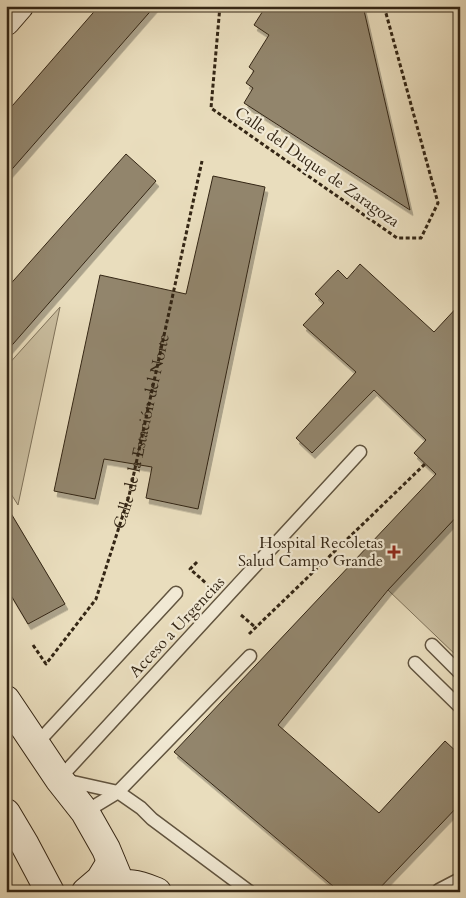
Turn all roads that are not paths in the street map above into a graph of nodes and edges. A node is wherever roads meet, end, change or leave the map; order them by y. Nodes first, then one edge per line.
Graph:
1 (19, 6) edge
2 (6, 21) edge
3 (360, 452) dead end
4 (176, 593) dead end
5 (432, 645) dead end
6 (250, 656) dead end
7 (415, 663) dead end
8 (460, 673) edge
9 (6, 700) edge
10 (460, 707) edge
11 (35, 743) junction
12 (59, 779) junction
13 (118, 792) junction
14 (85, 812) junction
15 (6, 813) edge
16 (460, 878) edge
17 (115, 880) edge
18 (50, 892) edge
19 (86, 892) edge
20 (157, 892) edge
21 (250, 892) edge
22 (439, 892) edge

1 - 2 street
3 - 12 lane, Acceso a Urgencias
4 - 11 lane
5 - 8 lane
6 - 13 lane
7 - 10 lane
9 - 11 street
11 - 12 street
12 - 13 lane
12 - 14 street
13 - 14 lane
13 - 21 lane
14 - 17 street
15 - 18 street
16 - 22 lane
17 - 19 street
17 - 20 street

